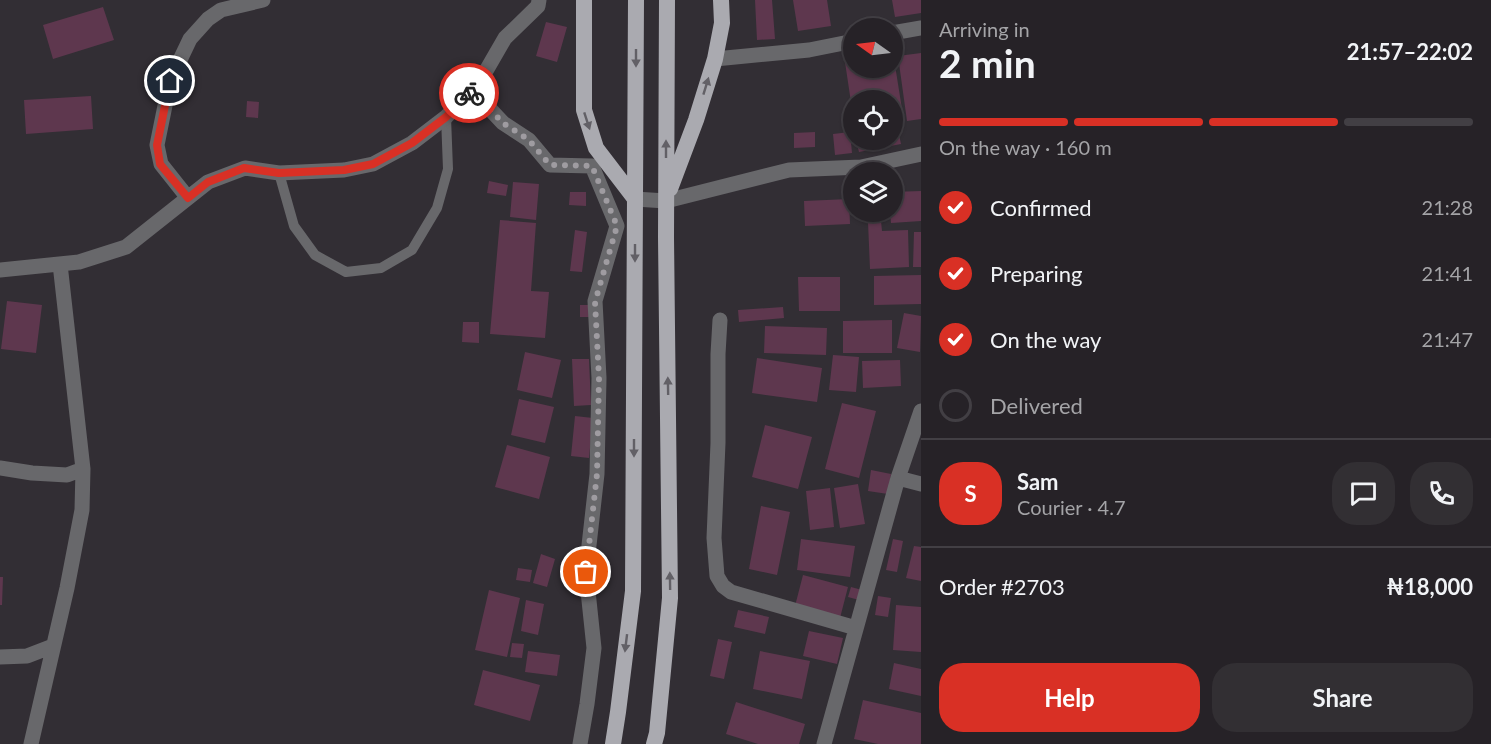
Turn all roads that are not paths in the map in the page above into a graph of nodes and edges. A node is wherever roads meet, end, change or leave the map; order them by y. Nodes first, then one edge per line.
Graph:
1 (263, 0) edge
2 (584, 0) edge
3 (636, 0) edge
4 (667, 0) edge
5 (721, 0) edge
6 (535, 2) edge
7 (921, 27) edge
8 (903, 31) edge
9 (843, 43) edge
10 (715, 59) junction
11 (479, 83) junction
12 (446, 117) junction
13 (921, 154) edge
14 (279, 173) junction
15 (188, 198) junction
16 (635, 199) junction
17 (666, 201) junction
18 (60, 264) junction
19 (0, 270) edge
20 (720, 320) dead end
21 (921, 411) edge
22 (0, 468) edge
23 (83, 469) junction
24 (898, 478) junction
25 (921, 484) edge
26 (856, 628) junction
27 (53, 646) junction
28 (0, 657) edge
29 (31, 744) edge
30 (580, 744) edge
31 (613, 744) edge
32 (654, 744) edge
33 (824, 744) edge

1 - 15 street
2 -> 16 highway
3 -> 16 highway
17 -> 4 highway
5 - 10 highway
6 - 11 street
7 - 8 street
9 - 10 street
17 -> 10 highway
11 - 12 street
11 - 30 street
12 - 14 street
12 - 14 lane
13 - 17 street
14 - 15 street
15 - 18 street
16 - 17 street
16 -> 31 highway
32 -> 17 highway
18 - 19 street
18 - 23 street
20 - 26 street
21 - 24 street
22 - 23 street
23 - 27 street
24 - 25 street
24 - 26 street
26 - 33 street
27 - 28 street
27 - 29 street

